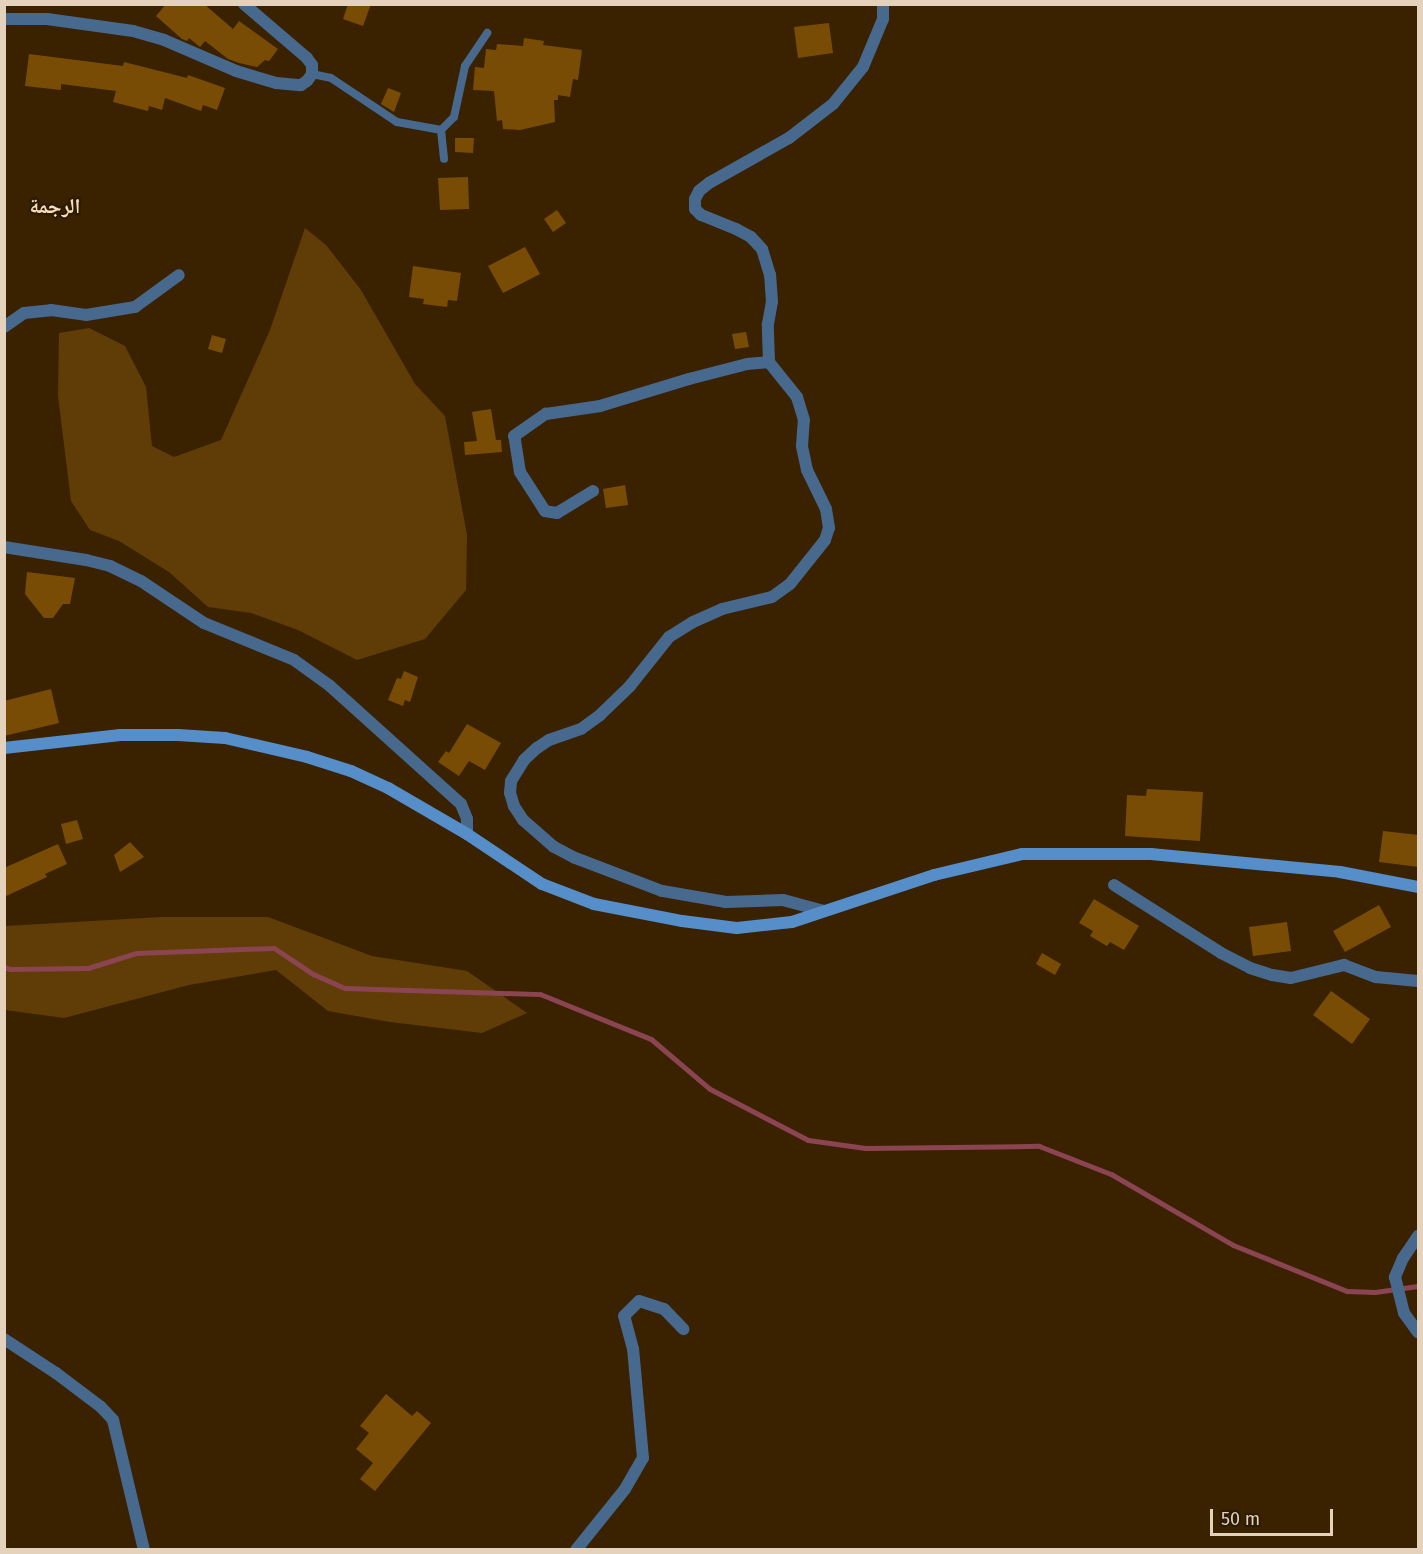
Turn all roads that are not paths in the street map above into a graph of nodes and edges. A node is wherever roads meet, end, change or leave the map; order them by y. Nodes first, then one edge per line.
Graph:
1 (244, 4) edge
2 (883, 4) edge
3 (4, 19) edge
4 (486, 33) dead end
5 (312, 74) junction
6 (441, 130) junction
7 (444, 159) dead end
8 (179, 275) dead end
9 (4, 327) edge
10 (769, 362) junction
11 (592, 491) dead end
12 (4, 547) edge
13 (4, 747) edge
14 (467, 834) junction
15 (1114, 885) dead end
16 (1419, 887) edge
17 (824, 911) junction
18 (1419, 981) edge
19 (1419, 1236) edge
20 (683, 1329) dead end
21 (1419, 1332) edge
22 (4, 1339) edge
23 (144, 1550) edge
24 (576, 1550) edge

1 - 5 street
2 - 10 street
3 - 5 street
4 - 6 lane
5 - 6 lane
6 - 7 lane
8 - 9 street
10 - 11 street
10 - 17 street
12 - 14 street
13 - 14 main road
14 - 17 main road
15 - 18 street
16 - 17 main road
19 - 21 street
20 - 24 street
22 - 23 street

